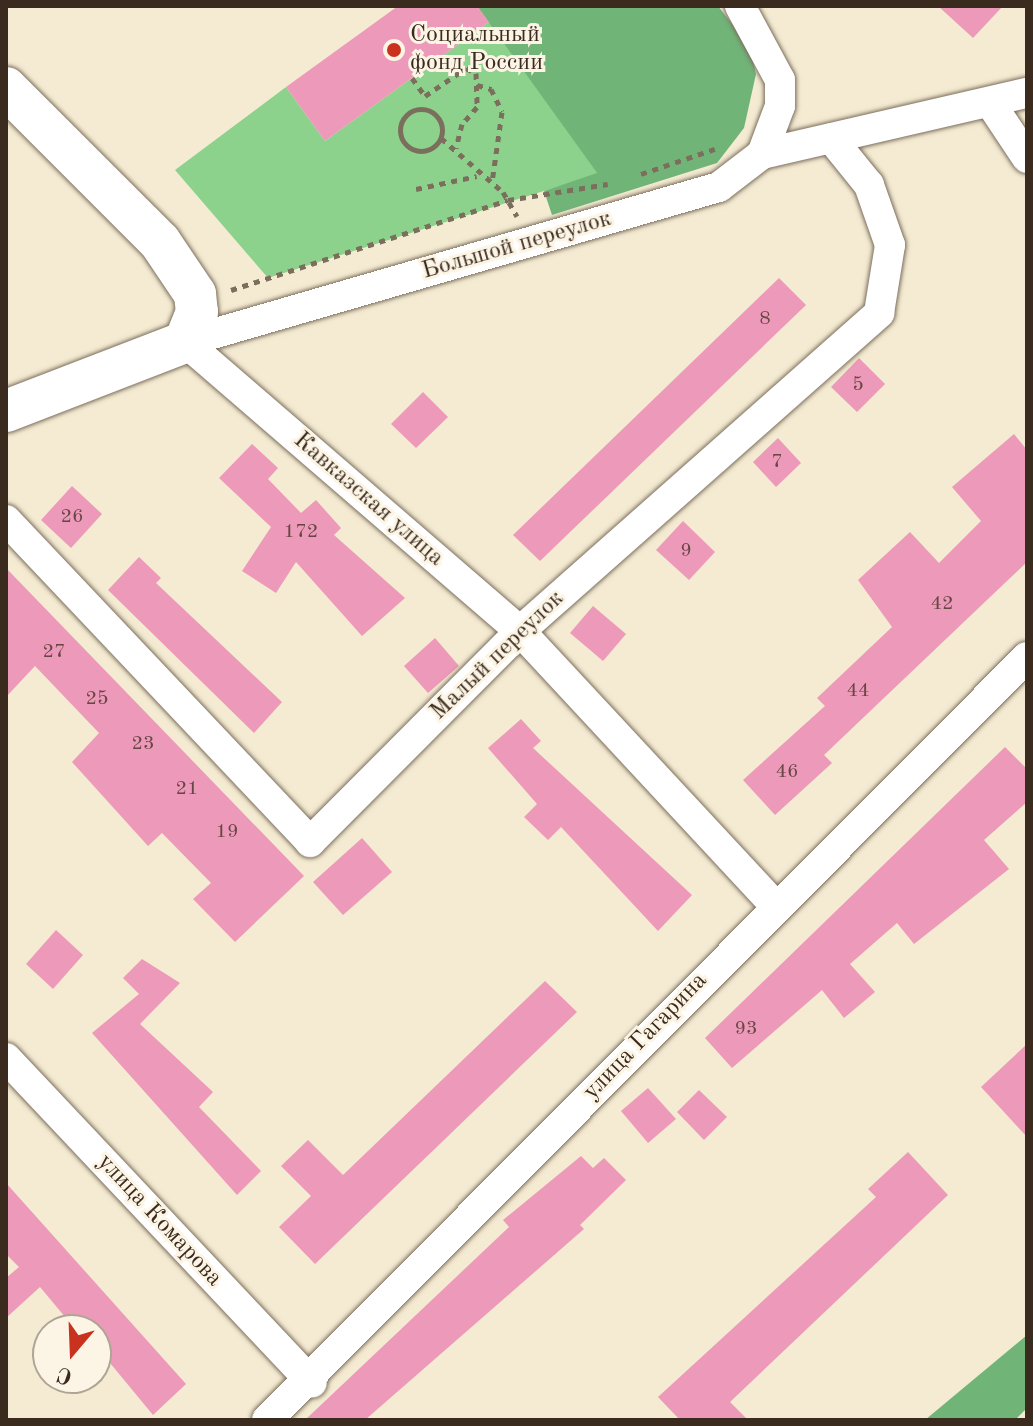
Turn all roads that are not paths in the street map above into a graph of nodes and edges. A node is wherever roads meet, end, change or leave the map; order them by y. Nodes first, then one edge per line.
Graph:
1 (740, 6) edge
2 (6, 88) edge
3 (1027, 93) edge
4 (991, 104) junction
5 (831, 138) junction
6 (767, 142) junction
7 (1027, 158) edge
8 (185, 342) junction
9 (6, 411) edge
10 (6, 520) edge
11 (520, 631) junction
12 (1027, 657) edge
13 (774, 904) junction
14 (6, 1058) edge
15 (312, 1383) junction
16 (267, 1420) edge

1 - 6 street
2 - 8 street
3 - 4 street, Большой переулок
4 - 5 street, Большой переулок
4 - 7 street
5 - 6 street, Большой переулок
5 - 11 street, Малый переулок
6 - 8 street, Большой переулок
8 - 9 street, Большой переулок
8 - 11 street, Кавказская улица
10 - 11 street, Малый переулок
11 - 13 street, Кавказская улица
12 - 13 street, улица Гагарина
13 - 15 street, улица Гагарина
14 - 15 street, улица Комарова
15 - 16 street, улица Гагарина

